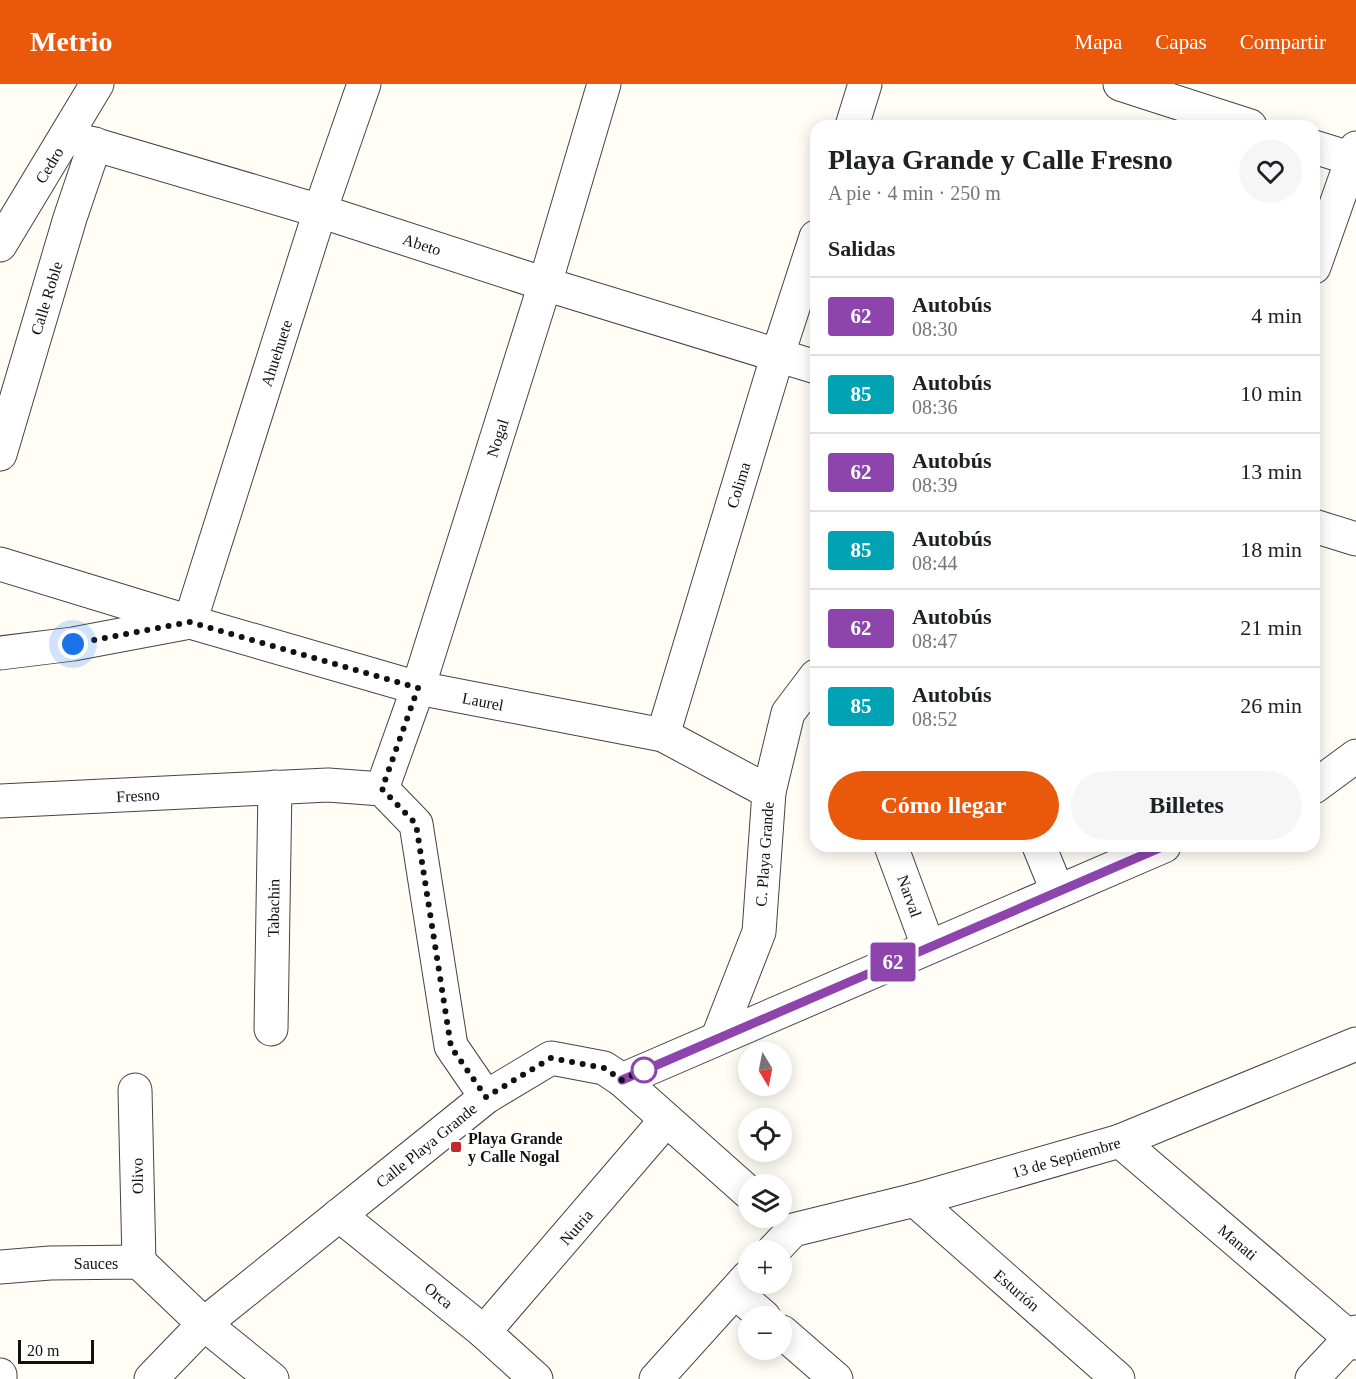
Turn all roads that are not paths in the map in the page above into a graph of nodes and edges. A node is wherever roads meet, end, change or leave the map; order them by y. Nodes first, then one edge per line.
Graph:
1 (97, 84) edge
2 (364, 84) edge
3 (604, 84) edge
4 (865, 84) edge
5 (1120, 84) edge
6 (854, 120) edge
7 (1231, 120) edge
8 (80, 140) junction
9 (1320, 148) edge
10 (1355, 156) edge
11 (321, 211) junction
12 (0, 245) edge
13 (1320, 251) edge
14 (810, 255) edge
15 (546, 284) junction
16 (778, 354) junction
17 (810, 365) edge
18 (0, 454) edge
19 (1320, 528) edge
20 (1356, 540) edge
21 (0, 564) edge
22 (190, 622) junction
23 (0, 653) edge
24 (810, 684) edge
25 (418, 688) junction
26 (663, 735) junction
27 (1356, 756) edge
28 (1320, 778) edge
29 (276, 788) junction
30 (382, 789) junction
31 (769, 792) junction
32 (0, 801) edge
33 (893, 852) edge
34 (1041, 852) edge
35 (1150, 852) edge
36 (1057, 891) junction
37 (928, 946) junction
38 (271, 1029) dead end
39 (718, 1037) junction
40 (1356, 1044) edge
41 (622, 1080) junction
42 (135, 1090) dead end
43 (486, 1097) junction
44 (666, 1120) junction
45 (1120, 1142) junction
46 (738, 1183) edge
47 (915, 1200) junction
48 (339, 1215) junction
49 (782, 1233) edge
50 (138, 1262) junction
51 (0, 1267) edge
52 (738, 1289) edge
53 (204, 1324) junction
54 (484, 1332) junction
55 (1354, 1338) edge
56 (792, 1341) edge
57 (151, 1379) edge
58 (272, 1379) edge
59 (536, 1379) edge
60 (656, 1379) edge
61 (836, 1379) edge
62 (1118, 1379) edge
63 (1312, 1379) edge

1 - 8 street, Cedro
2 - 11 street, Ahuehuete
3 - 15 street, Nogal
4 - 6 street
5 - 7 street
8 - 11 street, Abeto
8 - 12 street, Cedro
8 - 18 street, Calle Roble
9 - 10 street
10 - 13 street
11 - 15 street, Abeto
11 - 22 street, Ahuehuete
14 - 16 street, Colima
15 - 16 street, Abeto
15 - 25 street, Nogal
16 - 17 street, Abeto
16 - 26 street, Colima
19 - 20 street
21 - 22 street, Laurel
22 - 23 street, Laurel
22 - 25 street, Laurel
24 - 31 street, C. Playa Grande
25 - 26 street, Laurel
25 - 30 street, Nogal
26 - 31 street, Laurel
27 - 28 street
29 - 30 street
29 - 32 street, Fresno
29 - 38 street, Tabachin
30 - 43 street
31 - 39 street, C. Playa Grande
33 - 37 street, Narval
34 - 36 street
35 - 36 street
36 - 37 street
37 - 39 street
39 - 41 street
40 - 45 street, 13 de Septiembre
41 - 43 street, Calle Playa Grande
41 - 44 street, Calle Playa Grande
42 - 50 street, Olivo
43 - 48 street, Calle Playa Grande
44 - 46 street, Calle Playa Grande
44 - 54 street, Nutria
45 - 47 street, 13 de Septiembre
45 - 55 street, Manati
47 - 49 street, 13 de Septiembre
47 - 62 street, Esturión
48 - 53 street, Calle Playa Grande
48 - 54 street, Orca
50 - 51 street, Sauces
50 - 53 street, Sauces
52 - 60 street
53 - 57 street, Calle Playa Grande
53 - 58 street, Sauces
54 - 59 street, Orca
55 - 63 street
56 - 61 street

